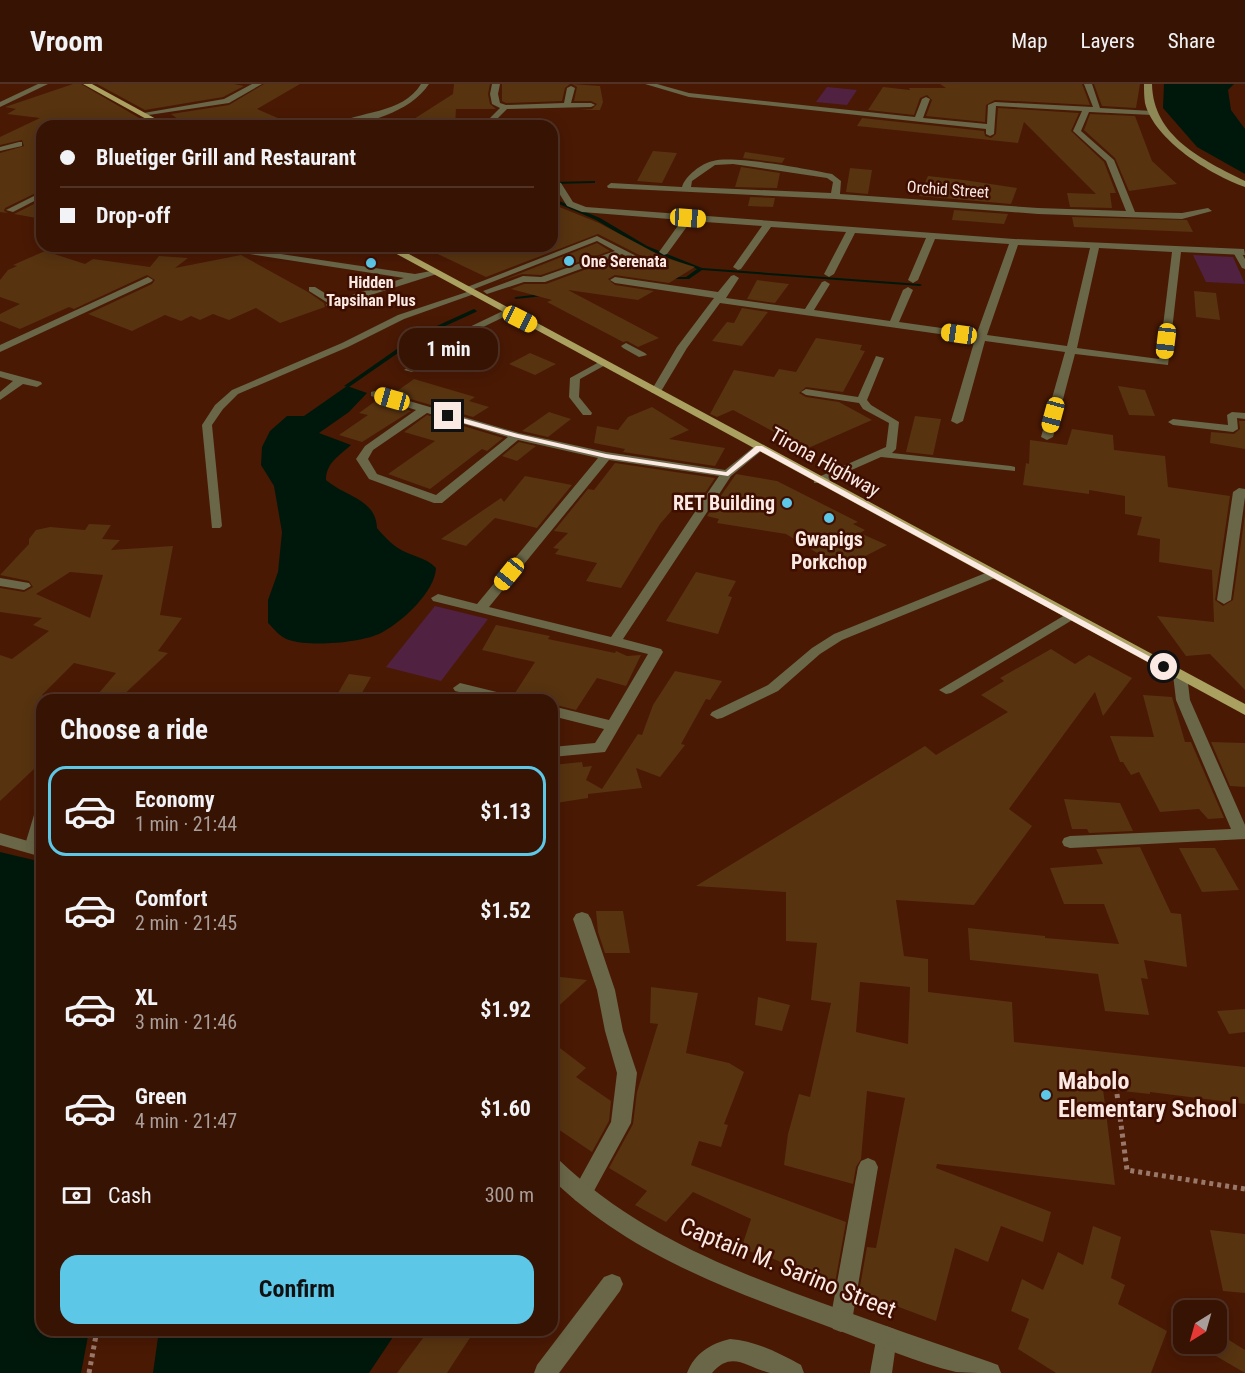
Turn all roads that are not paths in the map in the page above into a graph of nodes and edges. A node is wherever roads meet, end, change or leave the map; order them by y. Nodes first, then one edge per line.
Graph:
1 (44, 84) edge
2 (87, 84) edge
3 (258, 84) edge
4 (425, 84) edge
5 (496, 84) edge
6 (649, 84) edge
7 (1088, 84) edge
8 (1148, 84) edge
9 (571, 87) dead end
10 (926, 99) dead end
11 (0, 105) edge
12 (567, 105) junction
13 (591, 105) dead end
14 (505, 107) junction
15 (1092, 108) junction
16 (1152, 113) junction
17 (142, 114) junction
18 (154, 120) edge
19 (353, 120) edge
20 (492, 120) edge
21 (918, 120) junction
22 (19, 144) dead end
23 (0, 149) edge
24 (1245, 184) edge
25 (558, 185) dead end
26 (611, 186) dead end
27 (686, 190) junction
28 (835, 196) junction
29 (36, 197) edge
30 (9, 210) dead end
31 (1208, 211) dead end
32 (1131, 214) junction
33 (688, 218) junction
34 (768, 224) junction
35 (852, 230) junction
36 (932, 236) junction
37 (1014, 242) junction
38 (1095, 246) junction
39 (558, 250) edge
40 (1177, 250) junction
41 (622, 251) junction
42 (250, 252) edge
43 (398, 252) edge
44 (553, 252) edge
45 (664, 252) dead end
46 (1241, 252) edge
47 (646, 263) dead end
48 (1245, 266) edge
49 (738, 267) dead end
50 (436, 273) junction
51 (508, 273) junction
52 (415, 277) junction
53 (734, 278) dead end
54 (523, 279) junction
55 (148, 280) dead end
56 (615, 280) dead end
57 (312, 288) dead end
58 (472, 292) junction
59 (721, 298) junction
60 (507, 312) junction
61 (808, 313) junction
62 (893, 325) junction
63 (981, 338) junction
64 (626, 346) dead end
65 (0, 349) edge
66 (1071, 350) junction
67 (642, 355) dead end
68 (879, 358) dead end
69 (604, 363) junction
70 (409, 370) dead end
71 (0, 375) edge
72 (21, 380) junction
73 (37, 384) dead end
74 (656, 391) junction
75 (806, 392) dead end
76 (375, 394) dead end
77 (0, 397) edge
78 (862, 400) junction
79 (425, 409) junction
80 (587, 413) dead end
81 (1245, 416) edge
82 (957, 421) dead end
83 (1173, 422) dead end
84 (516, 436) junction
85 (1047, 437) dead end
86 (759, 448) junction
87 (879, 454) junction
88 (606, 456) junction
89 (1011, 469) dead end
90 (728, 474) junction
91 (818, 480) junction
92 (1245, 493) edge
93 (216, 526) dead end
94 (993, 574) junction
95 (0, 582) edge
96 (24, 586) dead end
97 (438, 597) dead end
98 (1224, 600) dead end
99 (482, 608) junction
100 (1070, 616) junction
101 (614, 642) junction
102 (1180, 675) junction
103 (460, 688) dead end
104 (946, 690) dead end
105 (484, 694) edge
106 (1245, 710) edge
107 (558, 712) edge
108 (717, 715) dead end
109 (613, 726) junction
110 (558, 752) edge
111 (0, 839) edge
112 (1070, 842) dead end
113 (36, 850) edge
114 (582, 919) dead end
115 (868, 1167) dead end
116 (558, 1171) edge
117 (582, 1193) junction
118 (612, 1284) dead end
119 (841, 1321) junction
120 (886, 1337) junction
121 (545, 1373) edge
122 (698, 1373) edge
123 (793, 1373) edge
124 (881, 1373) edge
125 (990, 1373) edge

1 - 11 street
2 - 17 main road
3 - 17 street
4 - 19 street
5 - 14 street
6 - 21 street
7 - 15 street
8 - 16 main road
9 - 12 street
10 - 21 street
12 - 13 street
12 - 14 street
14 - 20 street
15 - 16 street
15 - 21 street
15 - 32 street
16 - 24 main road
17 - 18 main road
22 - 23 lane
25 - 33 street
26 - 27 street, Orchid Street
27 - 28 street, Orchid Street
27 - 28 street
28 - 32 street, Orchid Street
29 - 30 lane
31 - 32 street, Orchid Street
33 - 34 street
33 - 45 street
34 - 35 street
34 - 49 street
35 - 36 street
35 - 61 street
36 - 37 street
36 - 62 street
37 - 38 street
37 - 63 street
38 - 40 street
38 - 66 street
39 - 41 lane
40 - 46 street
40 - 66 street
41 - 47 lane
41 - 54 lane
42 - 52 lane
43 - 50 main road, Tirona Highway
44 - 51 lane
46 - 48 lane
50 - 52 lane
50 - 58 main road, Tirona Highway
51 - 54 lane
51 - 58 lane
52 - 57 lane
53 - 59 street
54 - 58 lane
55 - 65 street
56 - 59 street
58 - 60 main road, Tirona Highway
58 - 93 lane
59 - 61 street
59 - 74 street
60 - 69 main road, Tirona Highway
60 - 70 lane
61 - 62 street
62 - 63 street
63 - 66 street
63 - 82 street
64 - 67 lane
66 - 85 street
68 - 78 lane
69 - 74 main road, Tirona Highway
69 - 80 lane
71 - 72 street
72 - 73 street
72 - 77 street
74 - 86 main road, Tirona Highway
75 - 78 lane
76 - 79 street
78 - 87 lane
79 - 84 street
79 - 84 street
81 - 83 lane
84 - 88 street
86 - 90 street
86 - 91 main road, Tirona Highway
87 - 89 lane
87 - 91 lane
88 - 90 street
88 - 99 street
90 - 101 street
91 - 94 main road, Tirona Highway
92 - 98 street
94 - 100 main road, Tirona Highway
94 - 108 lane
95 - 96 street
97 - 99 street
99 - 101 street
100 - 102 main road, Tirona Highway
100 - 104 lane
101 - 109 street
102 - 106 main road, Tirona Highway
102 - 112 street
103 - 105 street
107 - 109 street
109 - 110 street
111 - 113 street
114 - 117 street
115 - 119 street
116 - 117 street, Captain M. Sarino Street
117 - 119 street, Captain M. Sarino Street
118 - 121 street
119 - 120 street, Captain M. Sarino Street
120 - 124 street
120 - 125 street, Captain M. Sarino Street
122 - 123 street

